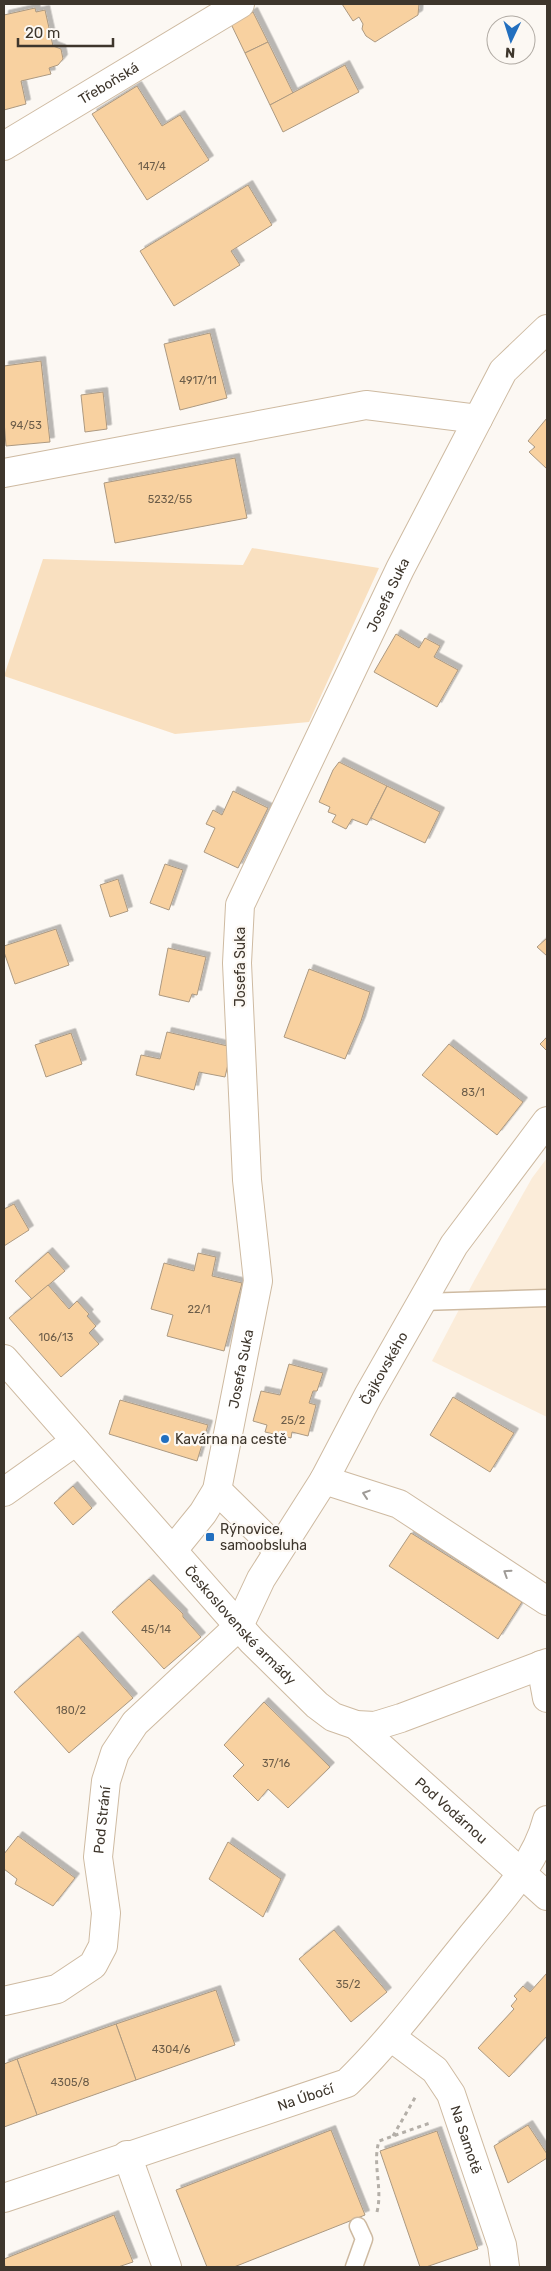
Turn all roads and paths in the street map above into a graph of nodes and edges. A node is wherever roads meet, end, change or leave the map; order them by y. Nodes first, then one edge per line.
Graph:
1 (240, 4) edge
2 (4, 146) edge
3 (547, 329) edge
4 (478, 419) junction
5 (4, 474) edge
6 (547, 1121) edge
7 (547, 1298) edge
8 (421, 1302) junction
9 (4, 1359) edge
10 (76, 1441) junction
11 (324, 1480) junction
12 (217, 1490) junction
13 (4, 1492) edge
14 (173, 1550) junction
15 (278, 1550) junction
16 (547, 1601) edge
17 (239, 1626) junction
18 (544, 1664) edge
19 (547, 1698) edge
20 (356, 1725) junction
21 (547, 1820) edge
22 (523, 1872) junction
23 (547, 1896) edge
24 (4, 2001) edge
25 (391, 2038) junction
26 (424, 2062) junction
27 (458, 2114) junction
28 (393, 2136) junction
29 (127, 2155) junction
30 (4, 2198) edge
31 (361, 2233) joint
32 (167, 2267) edge
33 (354, 2267) edge
34 (505, 2267) edge

1 - 2 street, Třeboňská
3 - 4 street, Josefa Suka
4 - 5 street
4 - 12 street, Josefa Suka
6 - 8 street, Čajkovského
7 - 8 lane
8 - 11 street, Čajkovského
9 - 10 street, Československé armády
10 - 13 street
10 - 14 street, Československé armády
11 - 15 street, Čajkovského
16 -> 11 street
12 - 14 street, Josefa Suka
12 - 15 street
14 - 17 street, Československé armády
15 - 17 street, Čajkovského
17 - 20 street, Československé armády
17 - 24 street, Pod Strání
18 - 19 street
18 - 20 street, Československé armády
20 - 22 street, Pod Vodárnou
21 - 22 street, Na Úbočí
22 - 23 street, Pod Vodárnou
22 - 25 street, Na Úbočí
25 - 26 street, Na Samotě
25 - 29 street, Na Úbočí
26 - 27 street, Na Samotě
26 - 28 path
27 - 28 path
27 - 34 street, Na Samotě
28 - 31 path
29 - 30 street, Na Úbočí
29 - 32 street
31 - 33 lane

